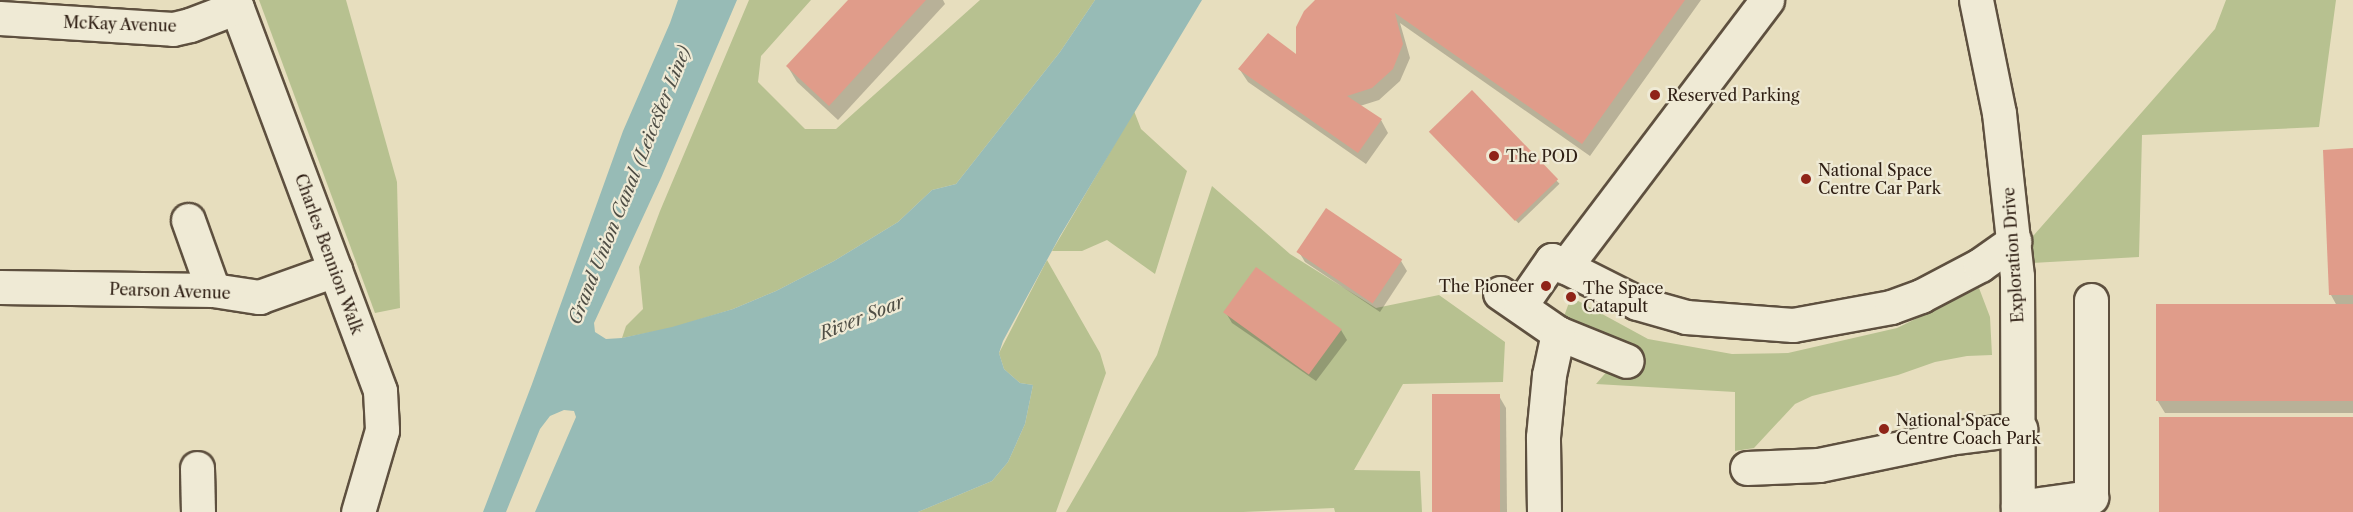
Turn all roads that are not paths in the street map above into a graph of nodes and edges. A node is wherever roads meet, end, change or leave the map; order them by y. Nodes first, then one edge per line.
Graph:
1 (1767, 0) edge
2 (1976, 0) edge
3 (235, 4) edge
4 (108, 13) edge
5 (0, 18) edge
6 (188, 220) dead end
7 (2014, 241) junction
8 (1565, 267) junction
9 (335, 270) junction
10 (0, 287) edge
11 (213, 290) junction
12 (2091, 300) dead end
13 (1558, 333) junction
14 (1627, 361) dead end
15 (2020, 429) junction
16 (197, 468) dead end
17 (1747, 468) dead end
18 (2018, 510) edge
19 (198, 512) edge
20 (358, 512) edge
21 (1544, 512) edge

1 - 8 street
2 - 7 street, Exploration Drive
3 - 4 street, McKay Avenue
3 - 9 street, Charles Bennion Walk
4 - 5 street, McKay Avenue
6 - 11 street
7 - 8 street
7 - 15 street, Exploration Drive
8 - 13 street
9 - 11 street, Pearson Avenue
9 - 20 street, Charles Bennion Walk
10 - 11 street, Pearson Avenue
12 - 18 street
13 - 14 street
13 - 21 street
15 - 17 street
15 - 18 street, Exploration Drive
16 - 19 street

